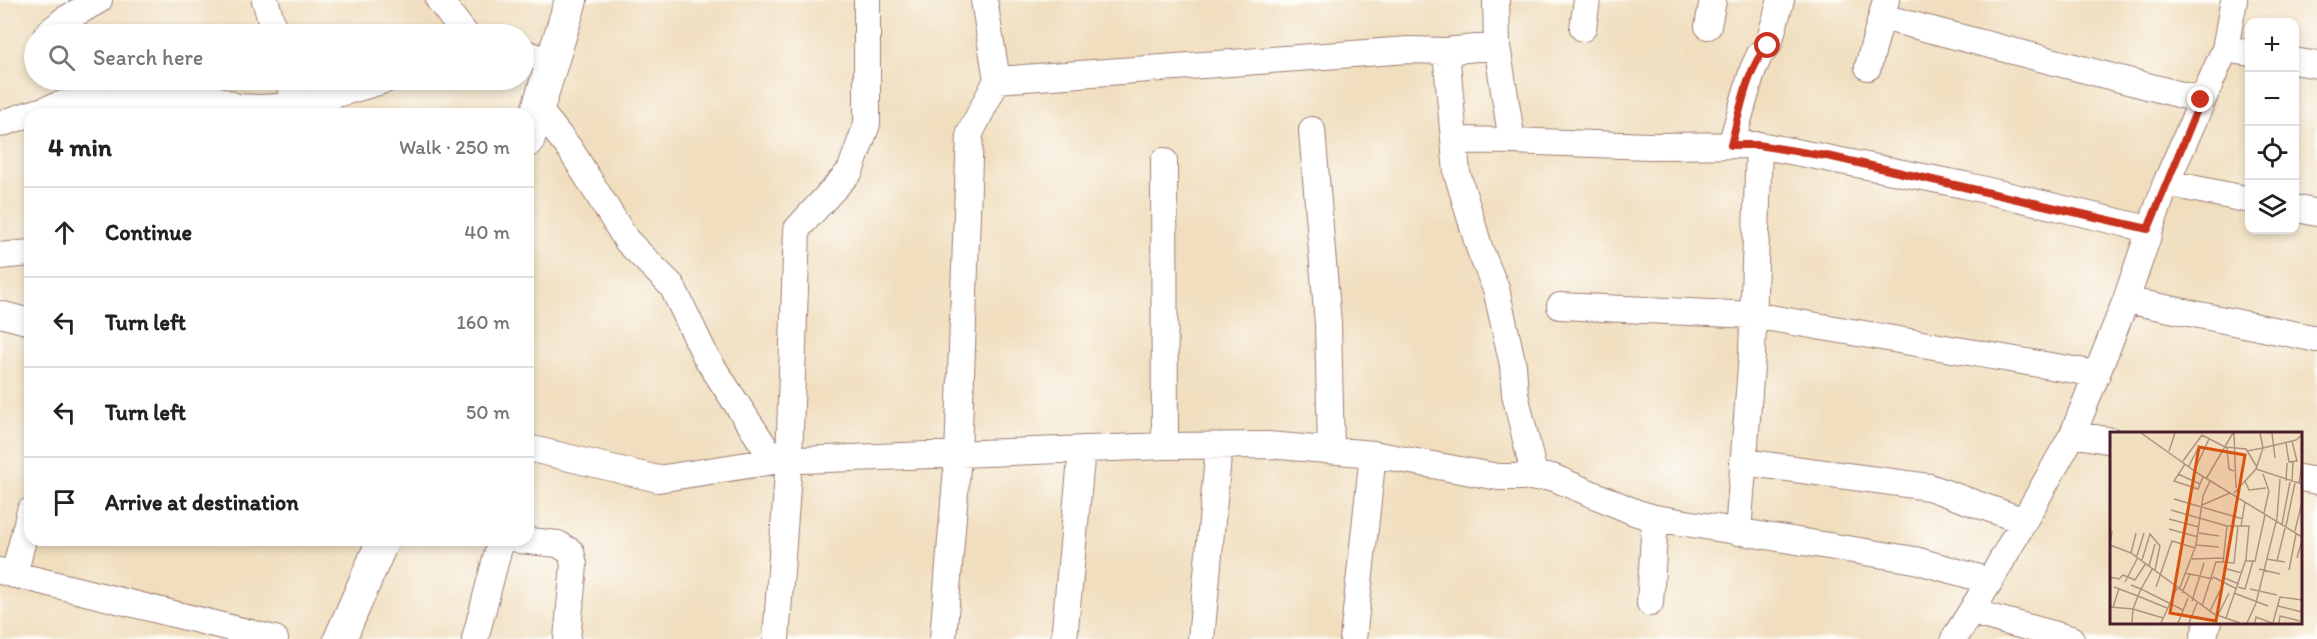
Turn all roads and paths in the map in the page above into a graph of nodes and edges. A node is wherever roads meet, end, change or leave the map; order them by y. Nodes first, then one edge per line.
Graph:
1 (99, 0) edge
2 (266, 0) edge
3 (439, 0) edge
4 (550, 0) edge
5 (571, 0) edge
6 (867, 0) edge
7 (984, 0) edge
8 (1496, 0) edge
9 (1587, 0) edge
10 (1713, 0) edge
11 (1781, 0) edge
12 (2234, 0) edge
13 (1884, 8) edge
14 (59, 24) edge
15 (272, 24) edge
16 (457, 24) edge
17 (1708, 26) dead end
18 (1583, 28) dead end
19 (534, 42) edge
20 (1497, 46) junction
21 (1446, 51) junction
22 (2237, 51) edge
23 (2299, 62) edge
24 (2317, 65) edge
25 (1868, 67) dead end
26 (997, 80) junction
27 (291, 90) edge
28 (351, 90) edge
29 (528, 90) edge
30 (2201, 100) junction
31 (296, 106) junction
32 (50, 108) edge
33 (232, 108) edge
34 (259, 108) edge
35 (527, 108) edge
36 (529, 108) edge
37 (24, 116) edge
38 (534, 118) edge
39 (0, 124) edge
40 (1312, 130) dead end
41 (1454, 140) junction
42 (1512, 141) junction
43 (1731, 145) junction
44 (1758, 145) junction
45 (1164, 161) dead end
46 (2166, 183) junction
47 (2245, 199) edge
48 (2299, 209) edge
49 (2317, 213) edge
50 (2148, 229) junction
51 (24, 254) edge
52 (0, 256) edge
53 (2126, 300) junction
54 (1560, 306) dead end
55 (0, 314) edge
56 (1753, 315) junction
57 (24, 320) edge
58 (2317, 339) edge
59 (2097, 374) junction
60 (2073, 434) junction
61 (2110, 441) edge
62 (1165, 446) junction
63 (1219, 446) junction
64 (534, 449) edge
65 (1082, 449) junction
66 (1331, 449) junction
67 (1373, 454) junction
68 (958, 455) junction
69 (782, 460) junction
70 (1743, 462) junction
71 (1535, 478) junction
72 (2302, 478) edge
73 (2317, 481) edge
74 (1655, 518) junction
75 (2024, 521) junction
76 (24, 527) edge
77 (1738, 532) junction
78 (534, 541) edge
79 (356, 546) edge
80 (380, 546) edge
81 (499, 546) edge
82 (7, 573) edge
83 (1990, 581) junction
84 (1650, 603) dead end
85 (1971, 612) junction
86 (2207, 624) edge
87 (2066, 638) edge
88 (275, 639) edge
89 (316, 639) edge
90 (340, 639) edge
91 (475, 639) edge
92 (567, 639) edge
93 (776, 639) edge
94 (943, 639) edge
95 (1064, 639) edge
96 (1201, 639) edge
97 (1353, 639) edge
98 (1954, 639) edge
99 (2203, 639) edge

1 - 14 street
2 - 15 street
3 - 16 street
4 - 19 main road
5 - 36 main road
6 - 69 street
7 - 26 street
8 - 20 street
9 - 18 street
10 - 17 street
11 - 43 street
12 - 22 street
13 - 25 street
13 - 30 street
20 - 21 street
20 - 42 street
21 - 26 street
21 - 41 street
22 - 30 street
23 - 24 street
26 - 68 street
27 - 31 street
28 - 31 street
29 - 35 main road
30 - 46 street
31 - 34 street
32 - 33 street
37 - 39 street
38 - 69 street
40 - 66 street
41 - 42 street
41 - 71 street
42 - 43 street
43 - 44 street
44 - 50 street
44 - 56 street
45 - 62 street
46 - 47 street
46 - 50 street
48 - 49 street
50 - 53 street
51 - 52 street
53 - 58 street
53 - 59 street
54 - 56 street
55 - 57 street
56 - 59 street
56 - 70 street
59 - 60 street
60 - 61 street
60 - 75 street
62 - 63 street
62 - 65 street
63 - 66 street
63 - 96 street
64 - 69 street
65 - 68 street
65 - 95 street
66 - 67 street
67 - 71 street
67 - 97 street
68 - 69 street
68 - 94 street
69 - 93 street
70 - 75 street
70 - 77 street
71 - 74 street
72 - 73 street
74 - 77 street
74 - 84 street
75 - 83 street
76 - 82 street
77 - 83 street
78 - 92 street
79 - 89 main road
80 - 90 main road
81 - 91 street
82 - 88 street
83 - 85 street
85 - 87 street
85 - 98 street
86 - 99 street

